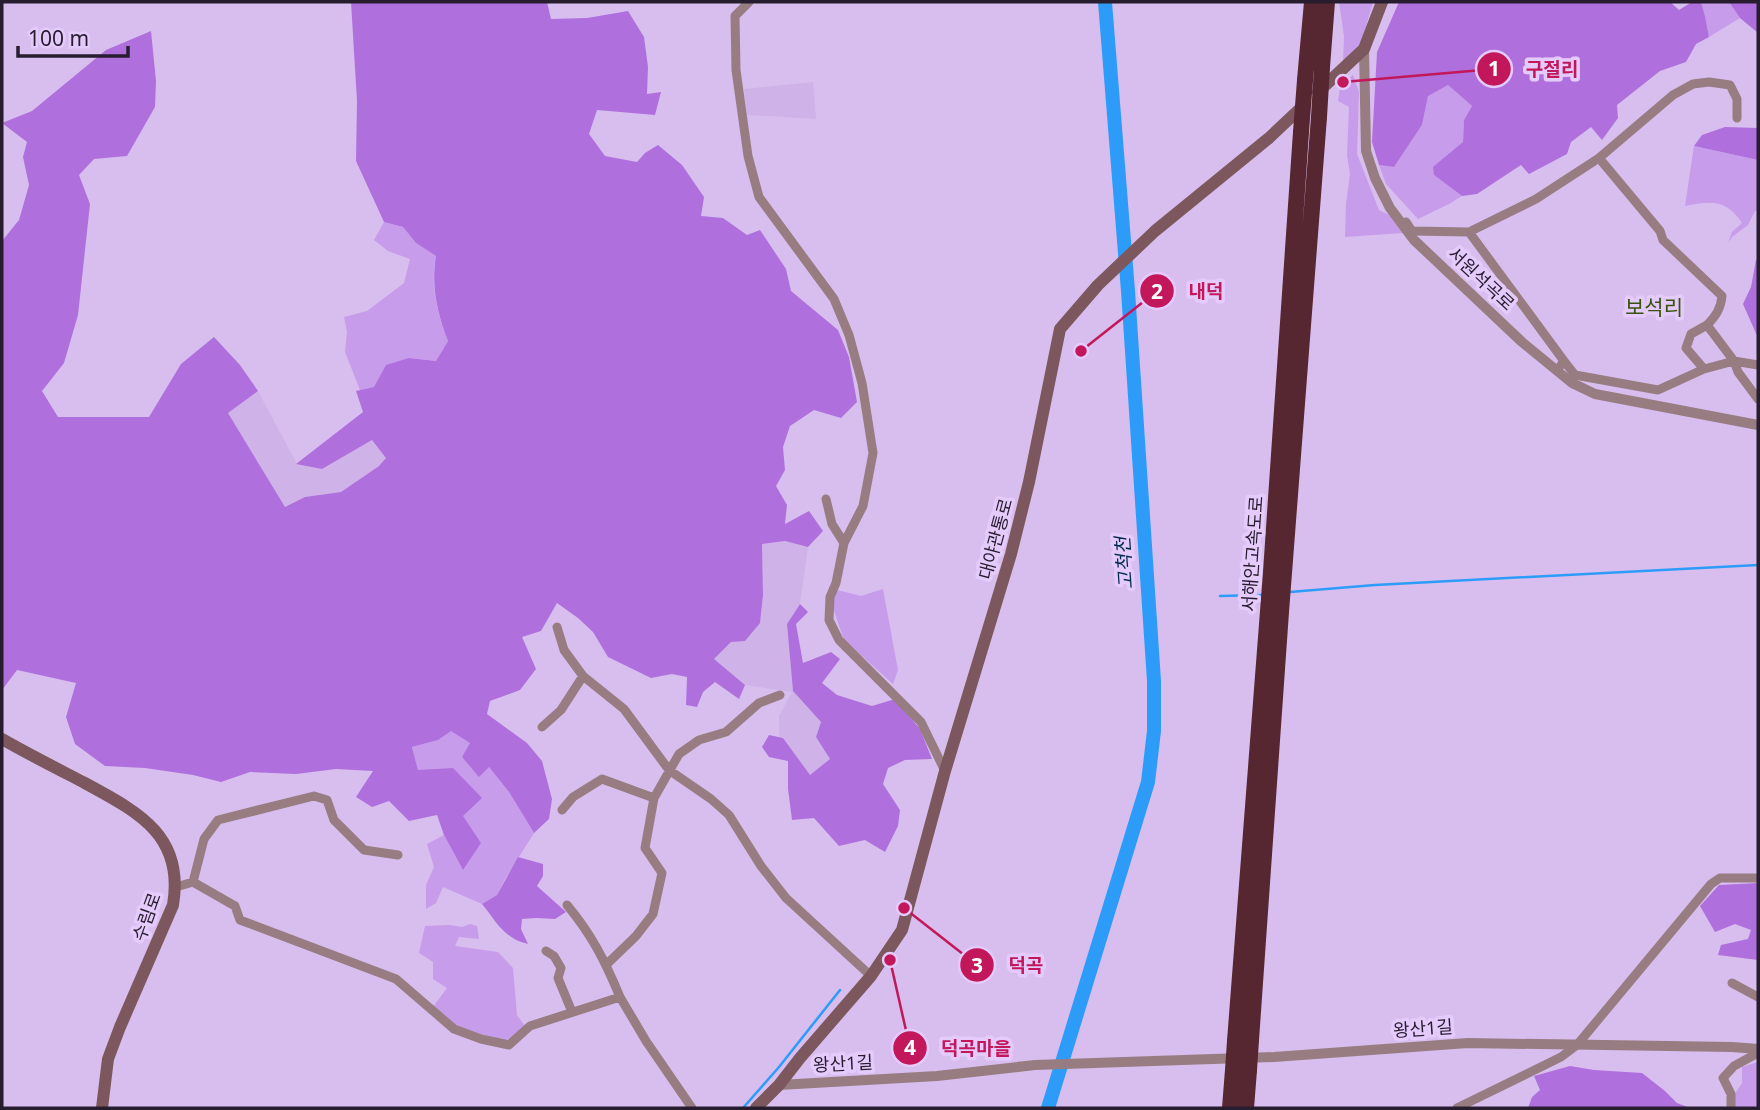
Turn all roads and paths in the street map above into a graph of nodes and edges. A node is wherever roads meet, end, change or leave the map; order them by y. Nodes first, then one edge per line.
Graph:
1 (749, 2) edge
2 (1312, 2) edge
3 (1327, 2) edge
4 (1381, 2) edge
5 (1364, 49) junction
6 (1737, 118) dead end
7 (1599, 158) junction
8 (1375, 178) junction
9 (1469, 232) junction
10 (1707, 325) junction
11 (1564, 361) junction
12 (1734, 361) junction
13 (1758, 365) edge
14 (1704, 369) junction
15 (1557, 371) junction
16 (1574, 379) junction
17 (1758, 399) edge
18 (1758, 425) edge
19 (826, 499) dead end
20 (844, 543) junction
21 (1278, 571) junction
22 (557, 626) dead end
23 (583, 676) junction
24 (780, 695) dead end
25 (542, 727) dead end
26 (2, 739) edge
27 (669, 770) junction
28 (945, 771) junction
29 (654, 798) junction
30 (562, 810) dead end
31 (398, 855) dead end
32 (1758, 878) edge
33 (193, 882) junction
34 (176, 887) junction
35 (567, 905) dead end
36 (547, 951) dead end
37 (607, 964) junction
38 (871, 976) junction
39 (1732, 983) dead end
40 (620, 997) junction
41 (1758, 997) edge
42 (572, 1012) junction
43 (1577, 1045) junction
44 (1758, 1051) edge
45 (1241, 1070) junction
46 (779, 1085) junction
47 (102, 1108) edge
48 (692, 1108) edge
49 (756, 1108) edge
50 (1230, 1108) edge
51 (1246, 1108) edge
52 (1457, 1108) edge
53 (1731, 1108) edge

1 - 20 street
2 - 21 highway, 서해안고속도로, bridge
3 - 21 highway, 서해안고속도로, bridge
4 - 5 main road, 서원석곡로
5 - 8 street, 서원석곡로
5 - 28 main road, 대야관통로
6 - 7 street
7 - 9 street
7 - 10 street
8 - 9 street
8 - 15 street, 서원석곡로
9 - 11 street
10 - 12 street
10 - 14 street
11 - 15 street
11 - 16 street
12 - 13 street
12 - 14 street
12 - 17 street
14 - 16 street
15 - 16 street, 서원석곡로
16 - 18 street, 서원석곡로
19 - 20 street
20 - 28 street
21 - 45 highway, 서해안고속도로, bridge
22 - 23 street
23 - 25 street
23 - 27 street
24 - 27 street
26 - 34 main road, 수림로
27 - 29 street
27 - 38 street
28 - 38 main road, 대야관통로
29 - 30 street
29 - 37 street
31 - 33 street
32 - 43 street
33 - 34 street
33 - 42 street
34 - 47 main road, 수림로
35 - 37 street
36 - 42 street
37 - 40 street
38 - 46 main road, 대야관통로
39 - 41 street
40 - 42 street
40 - 48 street
43 - 44 street, 왕산1길
43 - 46 street, 왕산1길
43 - 52 street
44 - 53 street
45 - 50 highway, 서해안고속도로
45 - 51 highway, 서해안고속도로
46 - 49 main road, 대야관통로

